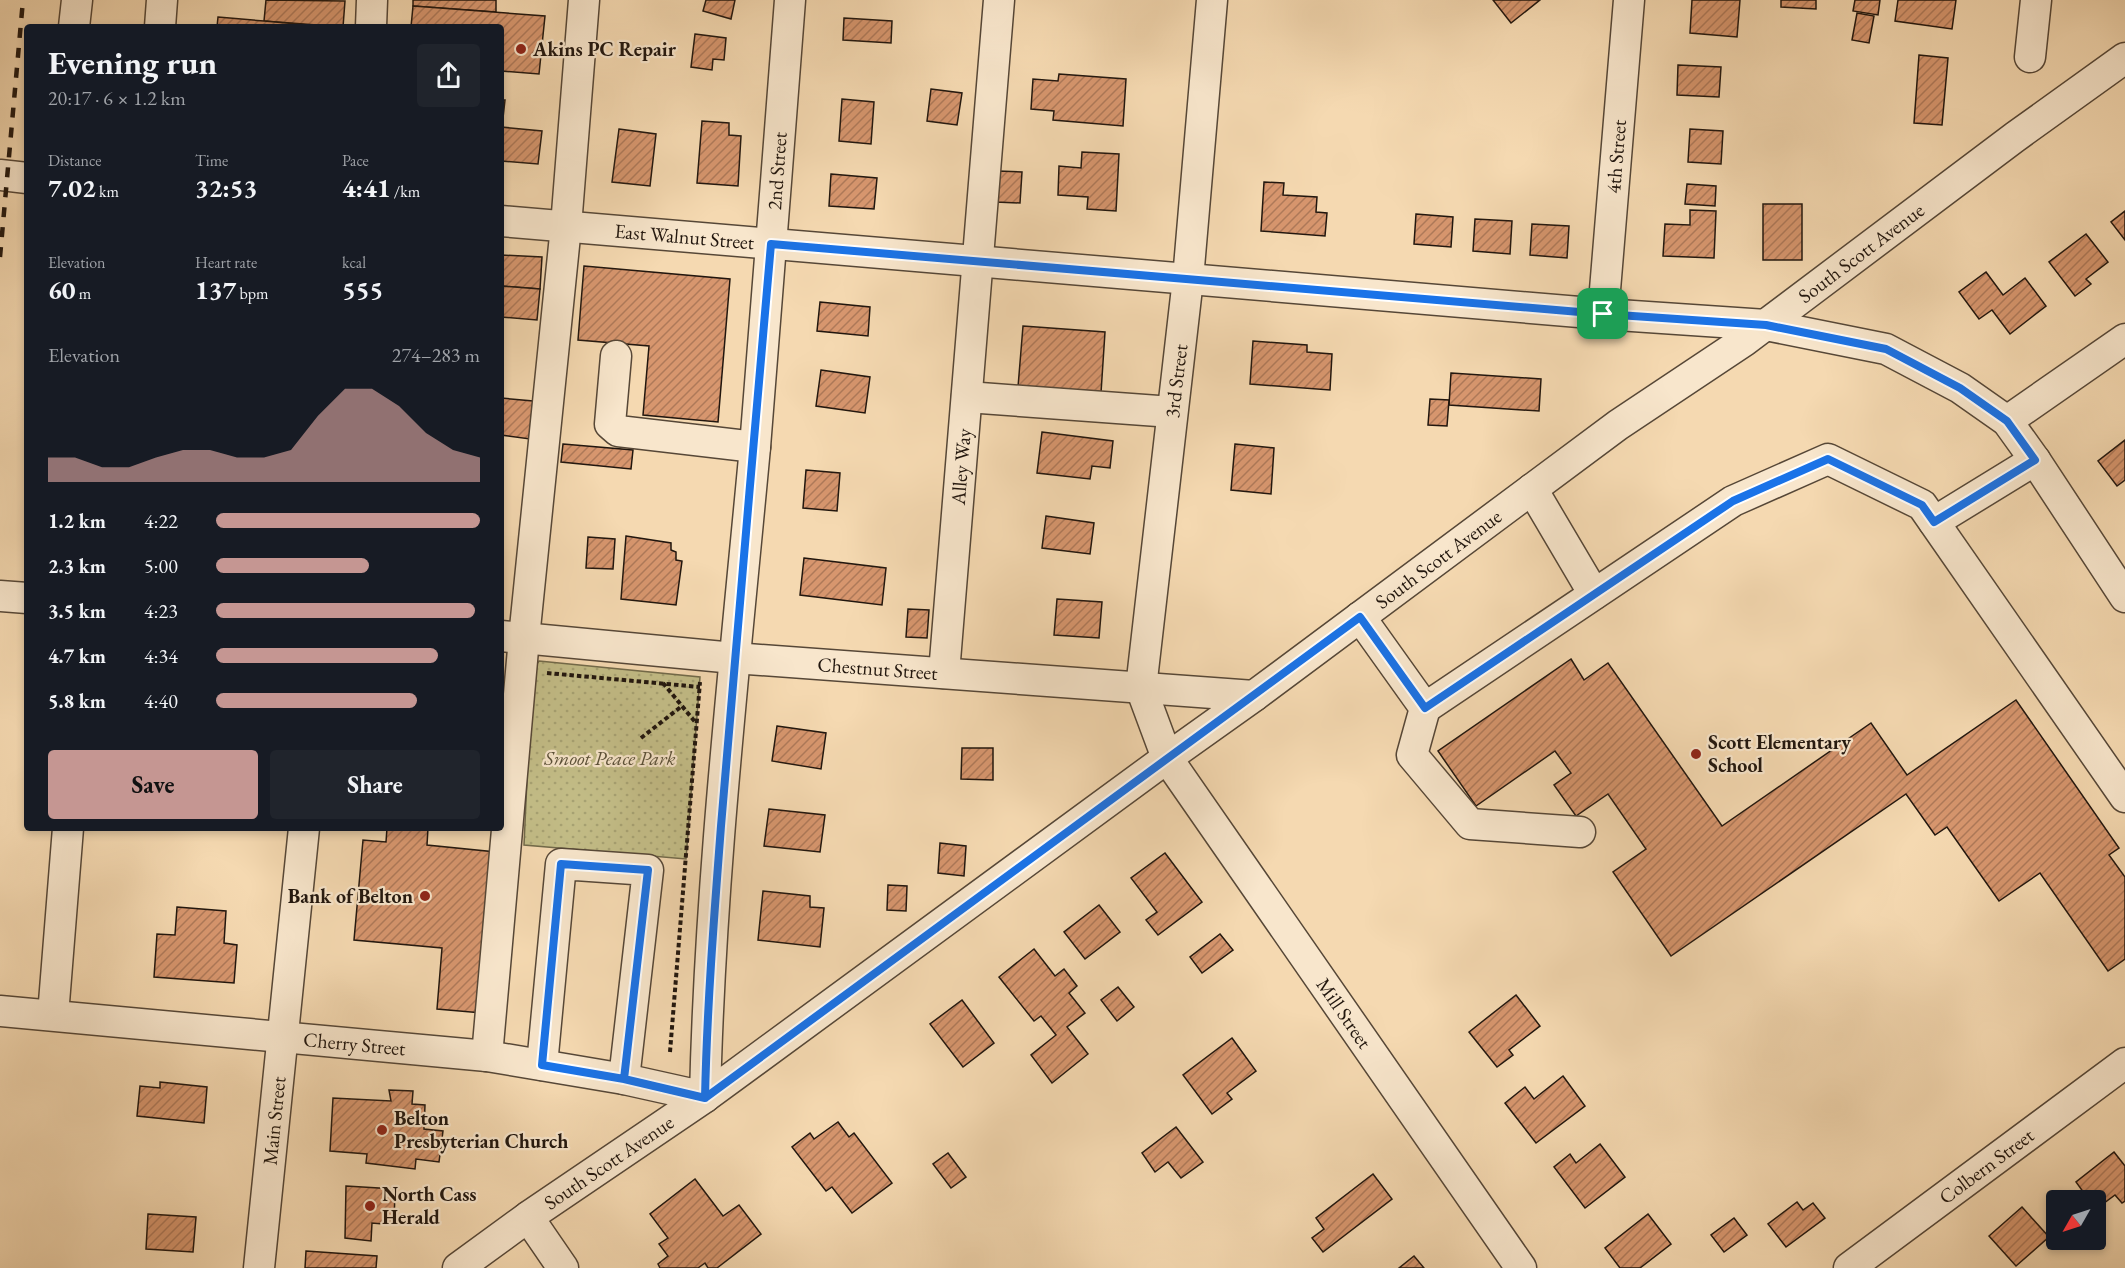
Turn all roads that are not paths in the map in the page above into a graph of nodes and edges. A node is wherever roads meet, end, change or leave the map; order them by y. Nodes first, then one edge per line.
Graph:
1 (76, 0) edge
2 (162, 0) edge
3 (372, 0) edge
4 (584, 0) edge
5 (790, 0) edge
6 (999, 0) edge
7 (1212, 0) edge
8 (1629, 0) edge
9 (2036, 0) edge
10 (74, 24) edge
11 (160, 24) edge
12 (370, 24) edge
13 (2030, 57) dead end
14 (2125, 58) edge
15 (0, 175) edge
16 (24, 178) edge
17 (504, 221) edge
18 (566, 226) junction
19 (771, 244) junction
20 (977, 261) junction
21 (1188, 279) junction
22 (1603, 314) junction
23 (1766, 325) junction
24 (2125, 339) edge
25 (616, 356) dead end
26 (967, 397) junction
27 (1172, 412) junction
28 (2007, 421) junction
29 (755, 447) junction
30 (2035, 460) junction
31 (1532, 489) junction
32 (1934, 522) junction
33 (1594, 594) junction
34 (0, 596) edge
35 (2125, 597) edge
36 (24, 598) edge
37 (1360, 617) junction
38 (513, 637) edge
39 (734, 658) junction
40 (944, 673) junction
41 (1141, 688) junction
42 (1254, 696) junction
43 (1425, 708) junction
44 (1167, 758) junction
45 (2125, 797) edge
46 (505, 820) edge
47 (68, 831) edge
48 (304, 831) edge
49 (1580, 832) dead end
50 (0, 1011) edge
51 (53, 1016) junction
52 (281, 1037) junction
53 (488, 1056) junction
54 (2125, 1063) edge
55 (542, 1065) junction
56 (624, 1079) junction
57 (705, 1098) junction
58 (528, 1218) junction
59 (259, 1268) edge
60 (458, 1268) edge
61 (563, 1268) edge
62 (1521, 1268) edge
63 (1849, 1268) edge

1 - 10 street
2 - 11 street
3 - 12 street
4 - 18 street
5 - 19 street, 2nd Street
6 - 20 street, Alley Way
7 - 21 street, 3rd Street
8 - 22 street, 4th Street
9 - 13 street
14 - 23 street, South Scott Avenue
15 - 16 street
17 - 18 street, East Walnut Street
18 - 19 street, East Walnut Street
18 - 38 street
19 - 20 street, East Walnut Street
19 - 29 street, 2nd Street
20 - 21 street, East Walnut Street
20 - 26 street, Alley Way
21 - 22 street, East Walnut Street
21 - 27 street, 3rd Street
22 - 23 street, East Walnut Street
23 - 28 street, East Walnut Street
23 - 31 street, South Scott Avenue
24 - 28 street
25 - 29 street
26 - 27 street
26 - 40 street, Alley Way
27 - 41 street, 3rd Street
28 - 30 street, East Walnut Street
29 - 39 street, 2nd Street
30 - 32 street
30 - 35 street, East Walnut Street
31 - 33 street
31 - 37 street, South Scott Avenue
32 - 33 street
32 - 45 street
33 - 43 street
34 - 36 street
37 - 42 street, South Scott Avenue
37 - 43 street
38 - 39 street, Chestnut Street
38 - 46 street
39 - 40 street, Chestnut Street
39 - 57 street, 2nd Street
40 - 41 street, Chestnut Street
41 - 42 street, Chestnut Street
41 - 44 street, 3rd Street
42 - 44 street, South Scott Avenue
43 - 49 street
44 - 57 street, South Scott Avenue
44 - 62 street, Mill Street
46 - 53 street
47 - 51 street
48 - 52 street, Main Street
50 - 51 street, Cherry Street
51 - 52 street, Cherry Street
52 - 53 street, Cherry Street
52 - 59 street, Main Street
53 - 55 street, Cherry Street
54 - 63 street, Colbern Street
55 - 56 street, Cherry Street
55 - 56 street
56 - 57 street, Cherry Street
57 - 58 street, South Scott Avenue
58 - 60 street, South Scott Avenue
58 - 61 street

